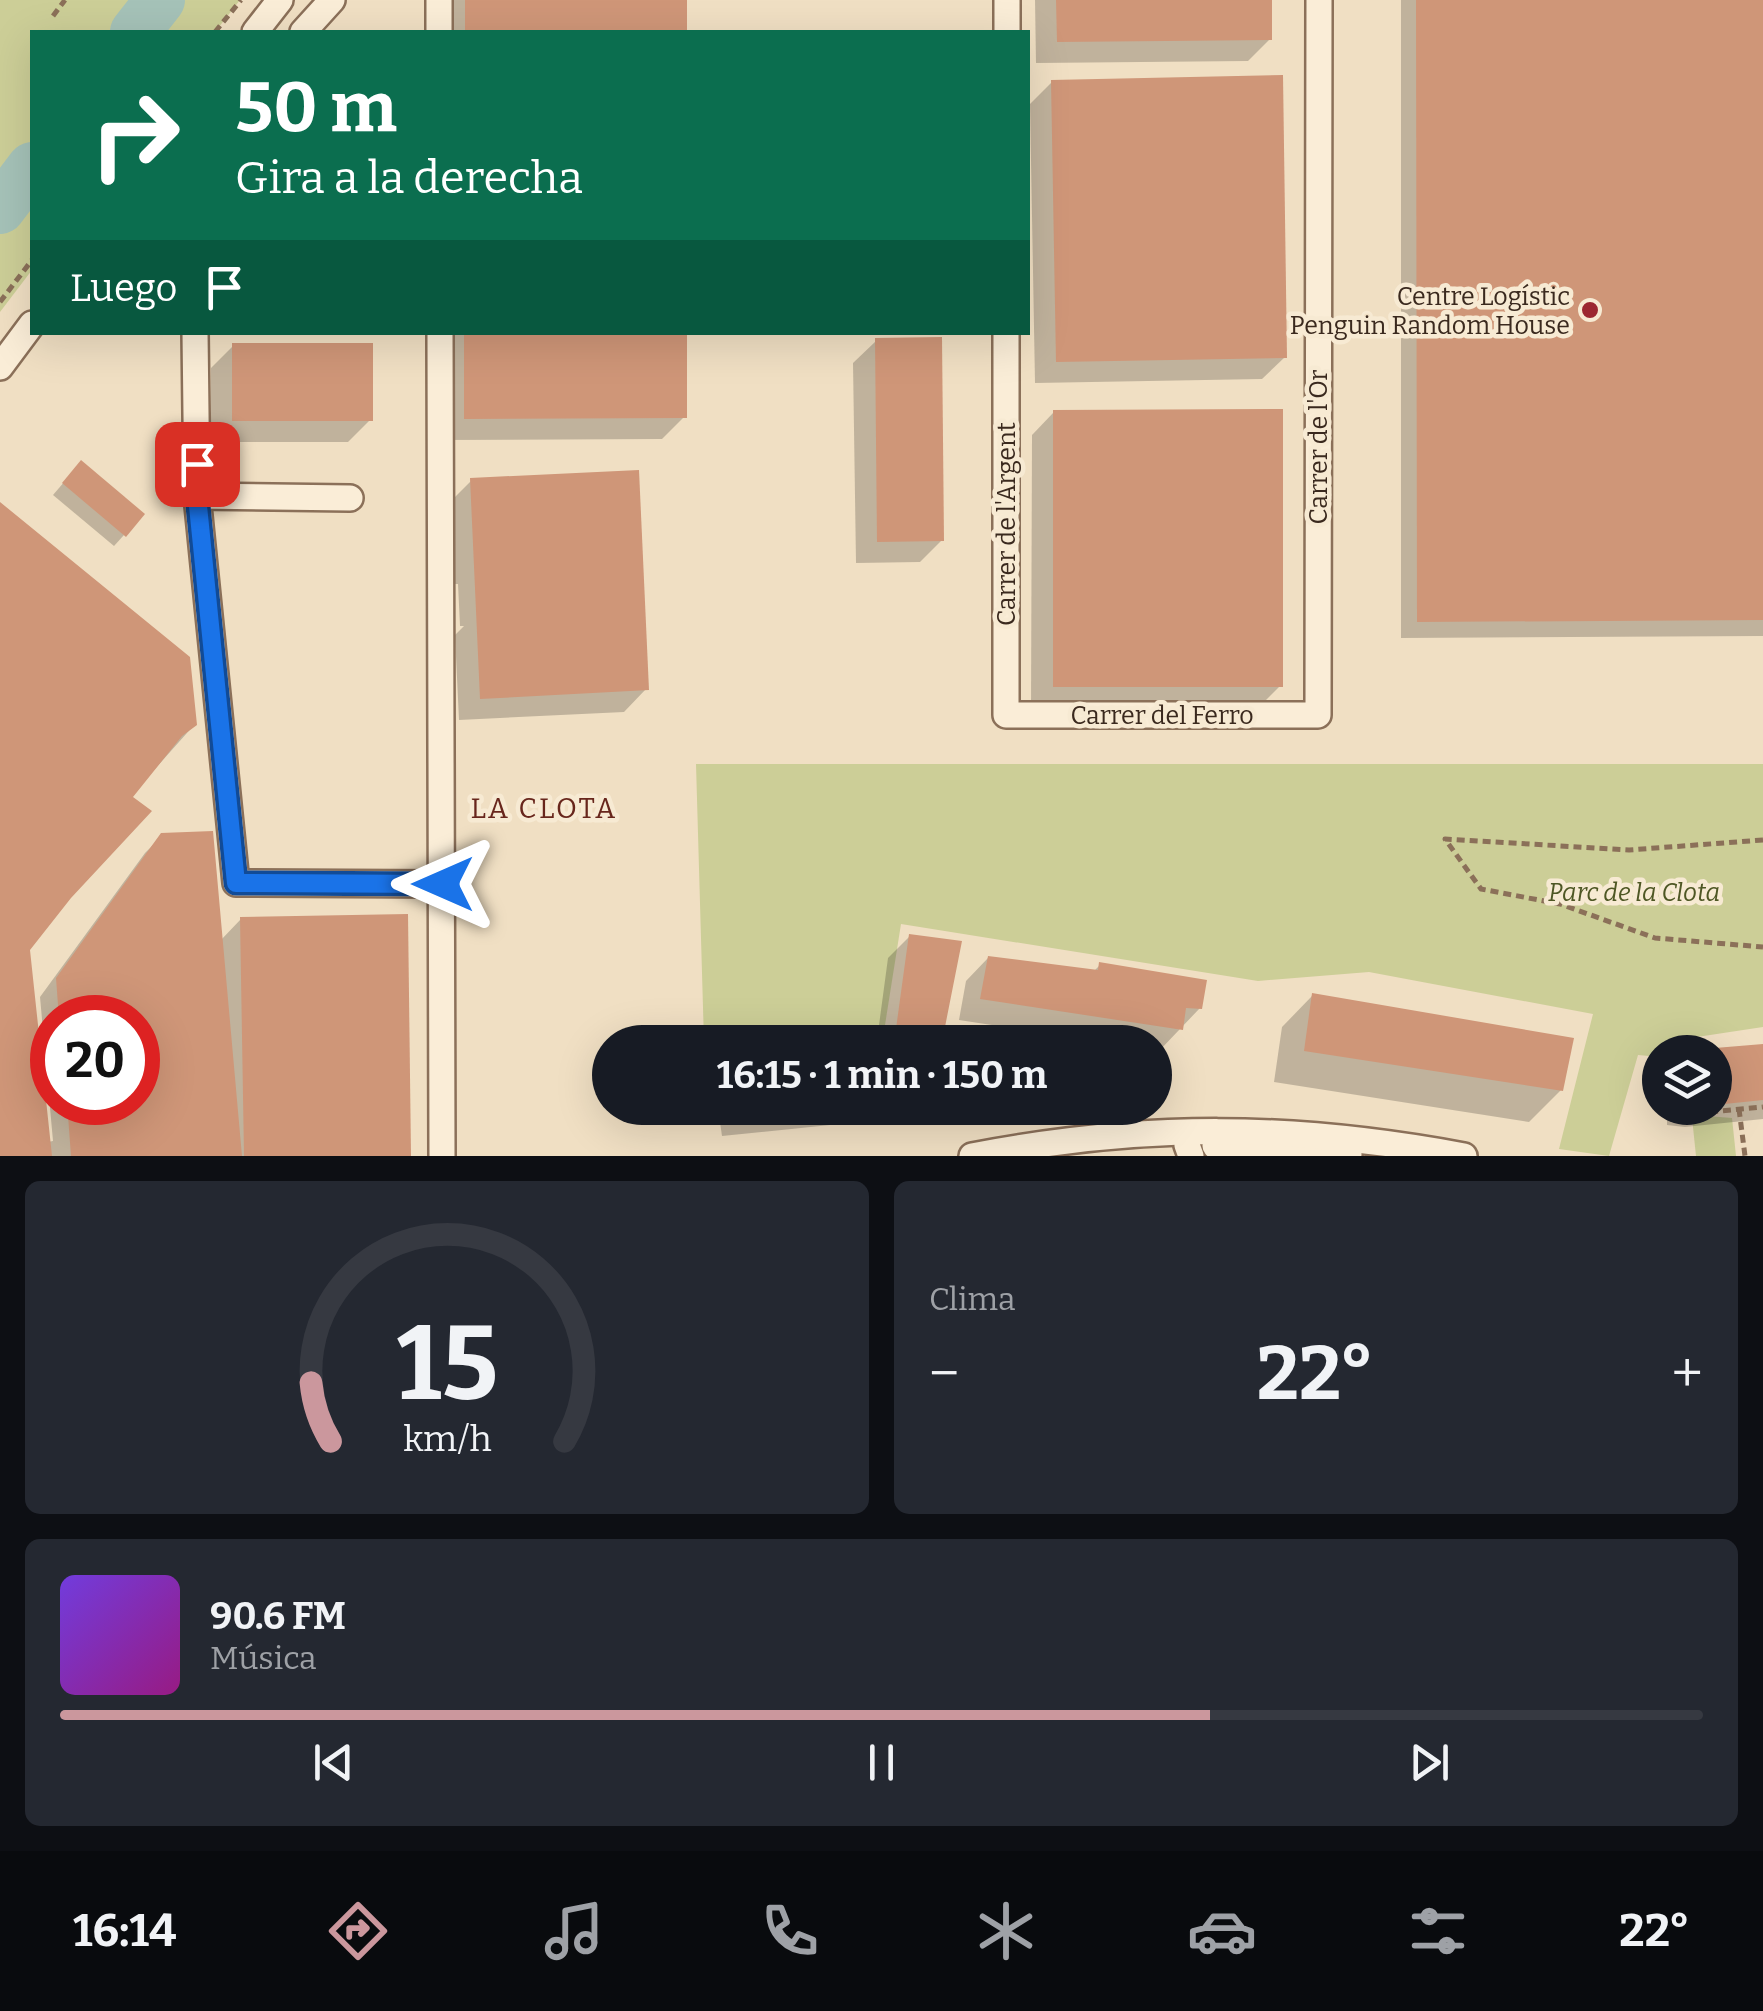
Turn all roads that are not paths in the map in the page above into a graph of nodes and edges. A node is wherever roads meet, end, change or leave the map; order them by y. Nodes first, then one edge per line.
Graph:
1 (280, 0) edge
2 (332, 0) edge
3 (439, 0) edge
4 (1006, 0) edge
5 (1319, 0) edge
6 (257, 30) edge
7 (306, 30) edge
8 (439, 30) edge
9 (1006, 30) edge
10 (30, 327) edge
11 (195, 335) edge
12 (440, 335) edge
13 (1006, 335) edge
14 (0, 367) edge
15 (197, 496) junction
16 (350, 498) dead end
17 (1318, 714) joint
18 (1006, 716) joint
19 (443, 884) junction
20 (1189, 1150) edge
21 (442, 1156) edge
22 (972, 1156) edge
23 (1040, 1156) edge
24 (1358, 1156) edge
25 (1464, 1156) edge

1 - 6 street
2 - 7 street
3 - 8 street
4 - 9 street
5 - 17 street, Carrer de l'Or
10 - 14 street
11 - 15 street
12 - 19 street
13 - 18 street, Carrer de l'Argent
15 - 16 street
15 - 19 street
17 - 18 street, Carrer del Ferro
19 - 21 street
20 - 23 street
20 - 24 street
22 - 25 street

